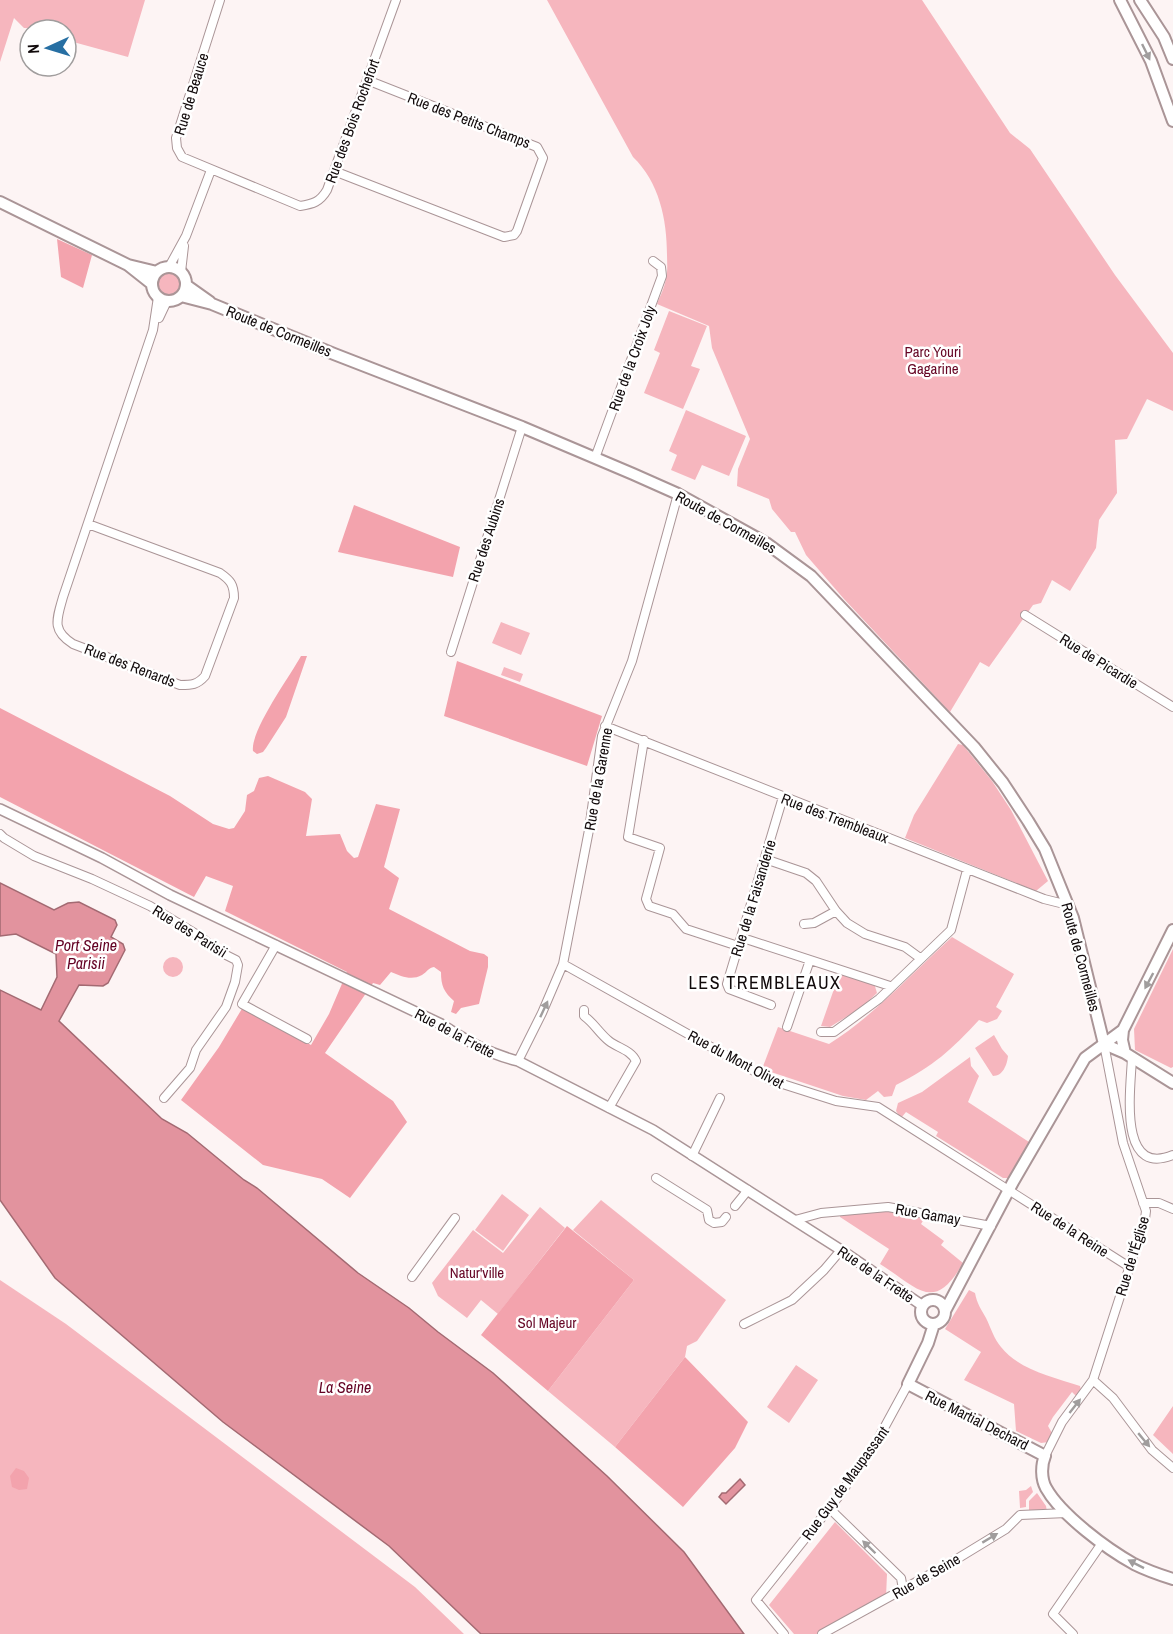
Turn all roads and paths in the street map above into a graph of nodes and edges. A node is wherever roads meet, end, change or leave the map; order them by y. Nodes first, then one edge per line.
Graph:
1 (220, 0) edge
2 (396, 0) edge
3 (1120, 0) edge
4 (1140, 0) edge
5 (1173, 59) edge
6 (367, 80) junction
7 (1172, 118) edge
8 (211, 170) junction
9 (334, 171) junction
10 (0, 202) edge
11 (186, 236) junction
12 (653, 261) dead end
13 (128, 265) junction
14 (169, 267) junction
15 (157, 272) junction
16 (181, 272) junction
17 (152, 284) junction
18 (186, 285) junction
19 (181, 296) junction
20 (163, 299) junction
21 (212, 304) junction
22 (522, 427) junction
23 (595, 458) junction
24 (678, 494) junction
25 (88, 524) junction
26 (1025, 615) dead end
27 (451, 652) dead end
28 (1173, 707) edge
29 (605, 726) junction
30 (644, 740) junction
31 (783, 797) junction
32 (0, 809) edge
33 (1, 839) edge
34 (765, 859) junction
35 (968, 870) junction
36 (1067, 902) junction
37 (836, 911) junction
38 (804, 924) dead end
39 (1173, 930) edge
40 (749, 940) dead end
41 (276, 945) junction
42 (738, 946) junction
43 (920, 958) junction
44 (810, 960) junction
45 (563, 964) junction
46 (890, 986) junction
47 (230, 998) junction
48 (242, 1004) junction
49 (771, 1005) dead end
50 (584, 1010) dead end
51 (787, 1027) dead end
52 (1123, 1030) junction
53 (821, 1032) dead end
54 (307, 1039) dead end
55 (1104, 1044) junction
56 (1128, 1055) junction
57 (518, 1061) junction
58 (1168, 1075) edge
59 (1173, 1083) edge
60 (164, 1098) dead end
61 (720, 1098) dead end
62 (609, 1108) junction
63 (1173, 1155) edge
64 (692, 1156) junction
65 (656, 1178) dead end
66 (1009, 1189) junction
67 (748, 1190) junction
68 (1143, 1203) junction
69 (735, 1206) dead end
70 (1173, 1209) edge
71 (726, 1217) dead end
72 (456, 1218) dead end
73 (795, 1220) junction
74 (991, 1226) junction
75 (841, 1250) junction
76 (1131, 1268) junction
77 (412, 1277) dead end
78 (960, 1282) junction
79 (937, 1301) junction
80 (923, 1306) junction
81 (945, 1311) junction
82 (744, 1324) dead end
83 (934, 1324) junction
84 (1093, 1380) junction
85 (908, 1384) junction
86 (1045, 1456) junction
87 (1173, 1468) edge
88 (829, 1508) junction
89 (1067, 1513) junction
90 (1102, 1543) junction
91 (1173, 1580) edge
92 (903, 1589) junction
93 (783, 1634) edge
94 (822, 1634) edge
95 (1073, 1634) edge

1 - 8 street, Rue de Beauce
2 - 6 street, Rue des Bois Rochefort
3 -> 7 main road
4 - 5 main road
6 - 9 street, Rue des Bois Rochefort
6 - 9 street, Rue des Petits Champs
8 - 9 street, Rue des Bois Rochefort
8 - 11 street
10 - 13 main road
11 - 14 street
11 - 16 street
12 - 23 street, Rue de la Croix Joly
13 - 15 main road
13 - 17 main road
14 - 15 main road
14 - 16 main road
15 - 17 main road
16 - 18 main road
17 - 20 main road
18 - 19 main road
18 - 21 main road, Route de Cormeilles
19 - 20 main road
19 - 21 main road, Route de Cormeilles
20 - 25 street, Rue des Renards
21 - 22 main road, Route de Cormeilles
22 - 23 main road, Route de Cormeilles
22 - 27 street, Rue des Aubins
23 - 24 main road, Route de Cormeilles
24 - 29 street, Rue de la Garenne
24 - 36 main road, Route de Cormeilles
25 - 25 street, Rue des Renards
26 - 28 street, Rue de Picardie
29 - 30 street, Rue des Trembleaux
29 - 45 street, Rue de la Garenne
30 - 31 street, Rue des Trembleaux
30 - 42 street
31 - 34 street, Rue de la Faisanderie
31 - 35 street, Rue des Trembleaux
32 - 41 street, Rue de la Frette
33 - 47 street, Rue des Parisii
34 - 37 street
34 - 42 street, Rue de la Faisanderie
35 - 36 street, Rue des Trembleaux
35 - 43 street
36 - 55 main road, Route de Cormeilles
37 - 38 street
37 - 43 street
39 -> 52 main road
40 - 44 street
41 - 48 street
41 - 57 street, Rue de la Frette
42 - 49 street, Rue de la Faisanderie
43 - 46 street
44 - 46 street
44 - 51 street
57 -> 45 street, Rue de la Garenne
45 - 66 street, Rue du Mont Olivet
46 - 53 street
47 - 48 street
47 - 60 street, Rue des Parisii
48 - 54 street
50 - 62 street
52 - 55 main road
52 - 56 main road
55 - 56 main road
55 - 66 main road
55 - 68 street, Rue de l'Église
56 - 58 main road
56 - 63 street
57 - 62 street, Rue de la Frette
58 - 59 main road
61 - 64 street
62 - 64 street, Rue de la Frette
64 - 67 street, Rue de la Frette
65 - 71 street
66 - 74 main road
66 - 76 street, Rue de la Reine
67 - 69 street
67 - 73 street, Rue de la Frette
68 - 70 street
68 - 76 street, Rue de l'Église
72 - 77 street
73 - 74 street, Rue Gamay
73 - 75 street, Rue de la Frette
74 - 78 main road
75 - 80 street, Rue de la Frette
75 - 82 street
76 - 84 street, Rue de l'Église
78 - 79 main road
78 - 81 main road
79 - 80 main road
79 - 81 main road
80 - 83 main road
81 - 83 main road
83 - 85 main road, Rue Guy de Maupassant
86 -> 84 street, Rue de l'Église
84 -> 87 street
85 - 86 main road, Rue Martial Dechard
85 - 88 street, Rue Guy de Maupassant
86 - 89 main road
92 -> 88 street
88 - 93 street, Rue Guy de Maupassant
89 - 90 main road
92 -> 89 street, Rue de Seine
91 -> 90 main road
90 - 95 street
92 - 94 street, Rue de Seine

